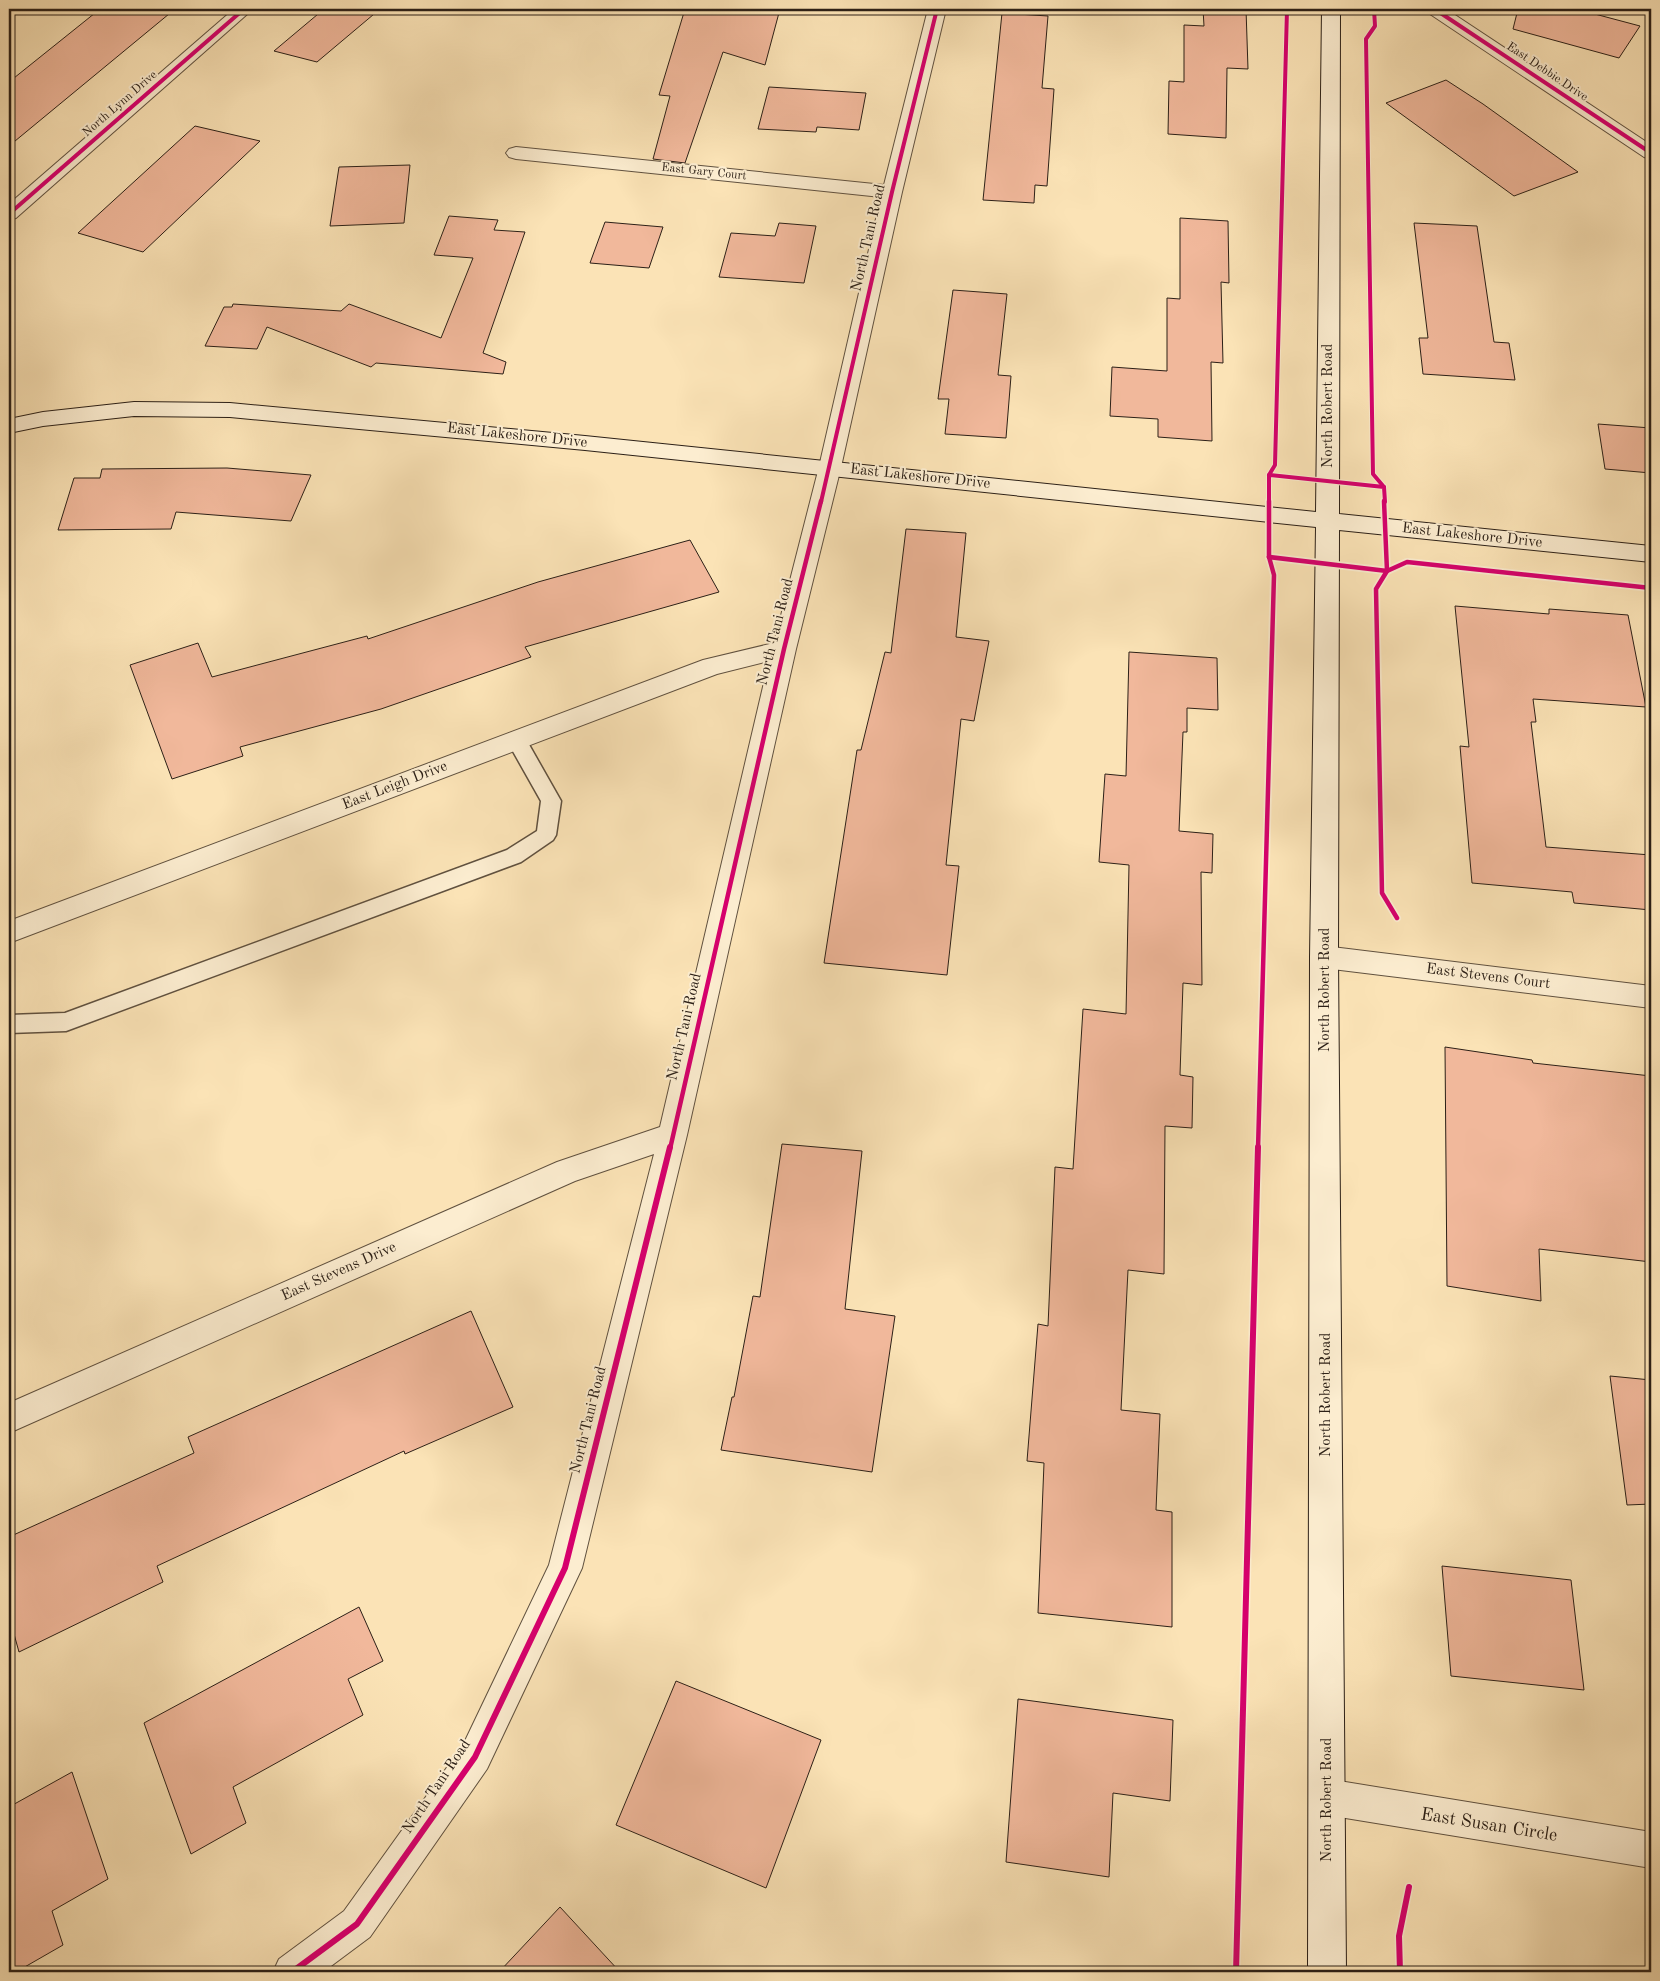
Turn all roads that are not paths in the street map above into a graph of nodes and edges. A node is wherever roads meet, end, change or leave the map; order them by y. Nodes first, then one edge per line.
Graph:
1 (244, 9) edge
2 (937, 9) edge
3 (1331, 9) edge
4 (1431, 9) edge
5 (516, 153) dead end
6 (1651, 153) edge
7 (892, 192) junction
8 (9, 214) edge
9 (9, 426) edge
10 (830, 467) junction
11 (1327, 522) junction
12 (1651, 554) edge
13 (784, 649) junction
14 (516, 739) junction
15 (9, 932) edge
16 (1324, 957) junction
17 (1651, 996) edge
18 (9, 1024) edge
19 (673, 1135) junction
20 (9, 1418) edge
21 (1327, 1797) junction
22 (1651, 1850) edge
23 (292, 1972) edge
24 (1327, 1972) edge

1 - 8 street, North Lynn Drive
2 - 7 street, North Tani Road
3 - 11 street, North Robert Road
4 - 6 street, East Debbie Drive
5 - 7 street, East Gary Court
7 - 10 street, North Tani Road
9 - 10 street, East Lakeshore Drive
10 - 11 street, East Lakeshore Drive
10 - 13 street, North Tani Road
11 - 12 street, East Lakeshore Drive
11 - 16 street, North Robert Road
13 - 14 street, East Leigh Drive
13 - 19 street, North Tani Road
14 - 15 street, East Leigh Drive
14 - 18 lane
16 - 17 street, East Stevens Court
16 - 21 street, North Robert Road
19 - 20 street, East Stevens Drive
19 - 23 street, North Tani Road
21 - 22 street, East Susan Circle
21 - 24 street, North Robert Road

